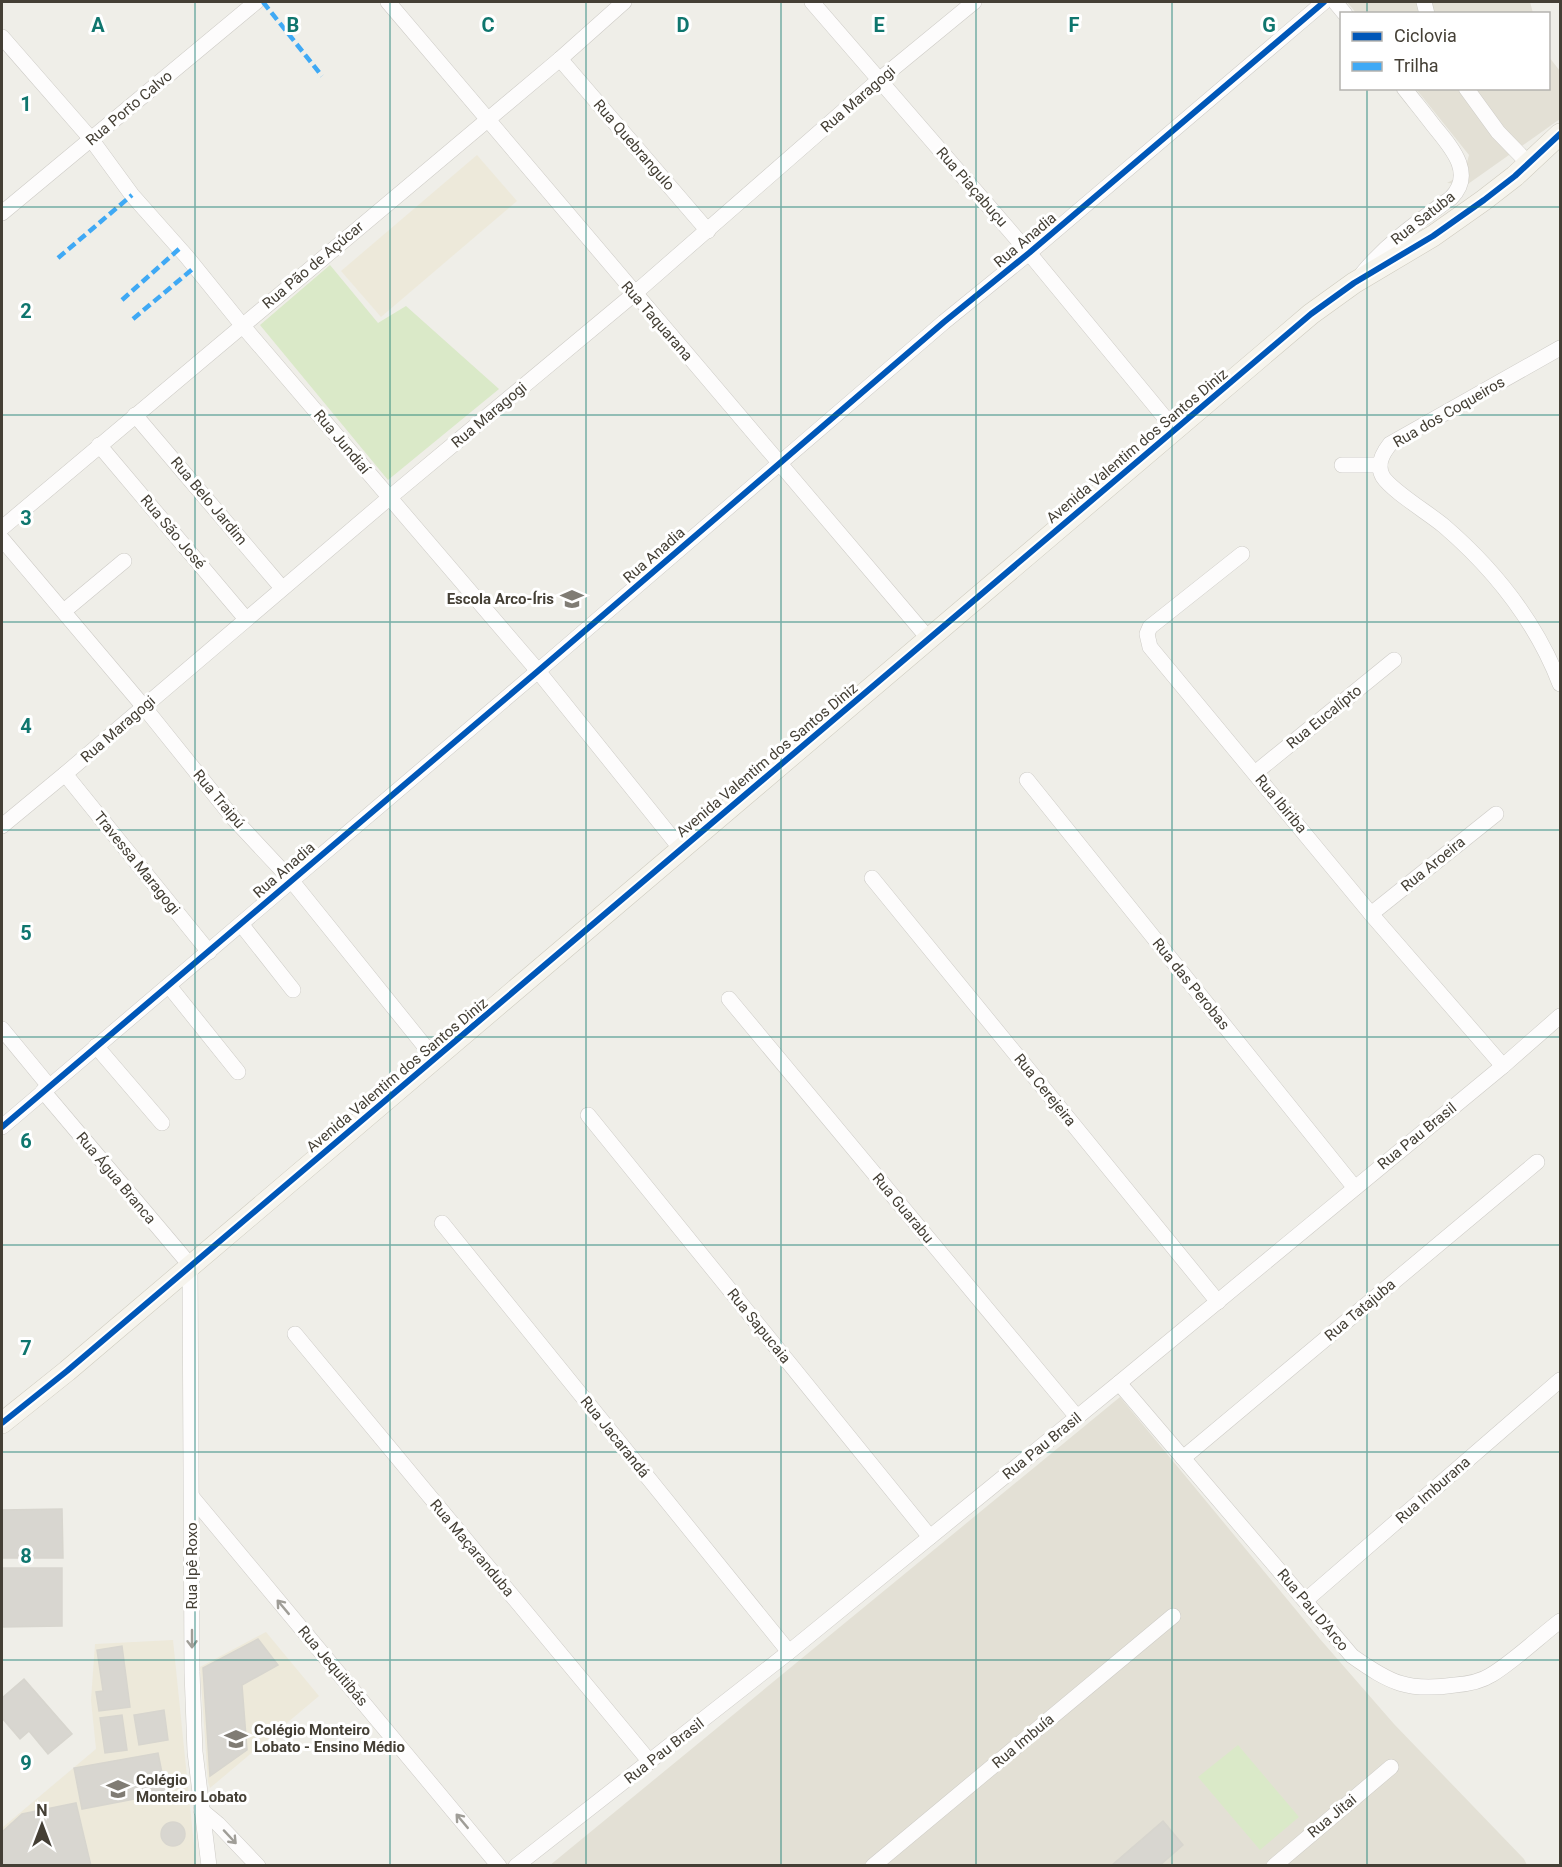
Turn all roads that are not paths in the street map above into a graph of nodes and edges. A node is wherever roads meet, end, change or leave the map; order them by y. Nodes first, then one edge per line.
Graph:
1 (256, 2) edge
2 (388, 2) edge
3 (624, 2) edge
4 (812, 2) edge
5 (974, 2) edge
6 (1324, 2) edge
7 (2, 37) edge
8 (560, 59) junction
9 (879, 80) junction
10 (1406, 90) edge
11 (1467, 90) edge
12 (487, 120) junction
13 (1560, 134) edge
14 (91, 139) junction
15 (1529, 164) junction
16 (2, 213) edge
17 (708, 231) junction
18 (1029, 253) junction
19 (1354, 283) junction
20 (634, 294) junction
21 (242, 325) junction
22 (1560, 348) edge
23 (135, 415) junction
24 (1175, 430) junction
25 (99, 445) junction
26 (779, 463) junction
27 (1342, 465) dead end
28 (1380, 465) junction
29 (389, 498) junction
30 (2, 528) edge
31 (2, 539) edge
32 (1242, 554) dead end
33 (124, 561) dead end
34 (282, 588) junction
35 (64, 611) junction
36 (246, 619) junction
37 (928, 638) junction
38 (1394, 660) dead end
39 (538, 671) junction
40 (1560, 684) edge
41 (144, 707) junction
42 (1255, 773) junction
43 (65, 774) junction
44 (1027, 780) dead end
45 (1496, 814) dead end
46 (2, 826) edge
47 (681, 849) junction
48 (872, 878) dead end
49 (291, 880) junction
50 (1371, 914) junction
51 (241, 924) junction
52 (209, 952) junction
53 (169, 986) junction
54 (293, 990) dead end
55 (729, 999) dead end
56 (1560, 1016) edge
57 (2, 1029) edge
58 (96, 1046) junction
59 (435, 1059) junction
60 (1503, 1066) junction
61 (238, 1072) dead end
62 (46, 1089) junction
63 (588, 1115) dead end
64 (162, 1123) dead end
65 (2, 1128) edge
66 (1537, 1162) dead end
67 (1355, 1188) junction
68 (442, 1223) dead end
69 (190, 1265) junction
70 (1218, 1302) junction
71 (295, 1334) dead end
72 (1560, 1380) edge
73 (1119, 1383) junction
74 (1077, 1417) junction
75 (2, 1423) edge
76 (1183, 1458) junction
77 (192, 1497) junction
78 (212, 1522) junction
79 (192, 1523) junction
80 (930, 1537) junction
81 (1306, 1600) junction
82 (1173, 1616) dead end
83 (1560, 1621) edge
84 (789, 1652) junction
85 (650, 1762) junction
86 (1391, 1767) dead end
87 (201, 1810) junction
88 (209, 1866) edge
89 (258, 1866) edge
90 (499, 1866) edge
91 (516, 1866) edge
92 (873, 1866) edge
93 (1274, 1866) edge

1 - 14 street, Rua Porto Calvo
2 - 12 street, Rua Taquarana
3 - 8 street, Rua Pão de Açúcar
4 - 9 street, Rua Piaçabuçu
5 - 9 street, Rua Maragogi
6 - 18 street, Rua Anadia
7 - 14 street, Rua Jundiaí
8 - 12 street, Rua Pão de Açúcar
8 - 17 street, Rua Quebrangulo
9 - 17 street, Rua Maragogi
9 - 18 street, Rua Piaçabuçu
10 - 19 street, Rua Satuba
11 - 15 street
12 - 20 street, Rua Taquarana
12 - 21 street, Rua Pão de Açúcar
13 - 15 street, Avenida Valentim dos Santos Diniz
14 - 16 street, Rua Porto Calvo
14 - 21 street, Rua Jundiaí
15 - 19 street, Avenida Valentim dos Santos Diniz
17 - 20 street, Rua Maragogi
18 - 24 street, Rua Piaçabuçu
18 - 26 street, Rua Anadia
19 - 24 street, Avenida Valentim dos Santos Diniz
20 - 26 street, Rua Taquarana
20 - 29 street, Rua Maragogi
21 - 23 street, Rua Pão de Açúcar
21 - 29 street, Rua Jundiaí
22 - 28 street, Rua dos Coqueiros
23 - 25 street, Rua Pão de Açúcar
23 - 34 street, Rua Belo Jardim
24 - 37 street, Avenida Valentim dos Santos Diniz
25 - 30 street, Rua Pão de Açúcar
25 - 36 street, Rua São José
26 - 37 street, Rua Taquarana
26 - 39 street, Rua Anadia
27 - 28 street
28 - 40 street
29 - 34 street, Rua Maragogi
29 - 39 street, Rua Jundiaí
31 - 35 street, Rua Traipú
32 - 42 street, Rua Ibiriba
33 - 35 street
34 - 36 street, Rua Maragogi
35 - 41 street, Rua Traipú
36 - 41 street, Rua Maragogi
37 - 47 street, Avenida Valentim dos Santos Diniz
38 - 42 street, Rua Eucalípto
39 - 47 street, Rua Jundiaí
39 - 49 street, Rua Anadia
41 - 43 street, Rua Maragogi
41 - 49 street, Rua Traipú
42 - 50 street, Rua Ibiriba
43 - 46 street, Rua Maragogi
43 - 52 street, Travessa Maragogi
44 - 67 street, Rua das Perobas
45 - 50 street, Rua Aroeira
47 - 59 street, Avenida Valentim dos Santos Diniz
48 - 70 street, Rua Cerejeira
49 - 51 street, Rua Anadia
49 - 59 street, Rua Traipú
50 - 60 street, Rua Ibiriba
51 - 52 street, Rua Anadia
51 - 54 street
52 - 53 street, Rua Anadia
53 - 58 street, Rua Anadia
53 - 61 street
55 - 74 street, Rua Guarabu
56 - 60 street, Rua Pau Brasil
57 - 62 street, Rua Água Branca
58 - 62 street, Rua Anadia
58 - 64 street
59 - 69 street, Avenida Valentim dos Santos Diniz
60 - 67 street, Rua Pau Brasil
62 - 65 street, Rua Anadia
62 - 69 street, Rua Água Branca
63 - 80 street, Rua Sapucaia
66 - 76 street, Rua Tatajuba
67 - 70 street, Rua Pau Brasil
68 - 84 street, Rua Jacarandá
69 - 75 street, Avenida Valentim dos Santos Diniz
69 - 77 street, Rua Ipê Roxo
70 - 73 street, Rua Pau Brasil
71 - 85 street, Rua Maçaranduba
72 - 81 street, Rua Imburana
73 - 74 street, Rua Pau Brasil
73 - 76 street, Rua Pau D'Arco
74 - 80 street, Rua Pau Brasil
76 - 81 street, Rua Pau D'Arco
77 - 78 street, Rua Jequitibás
77 - 79 street, Rua Ipê Roxo
78 - 79 street
90 -> 78 street, Rua Jequitibás
79 -> 87 street, Rua Ipê Roxo
80 - 84 street, Rua Pau Brasil
81 - 83 street, Rua Pau D'Arco
82 - 92 street, Rua Imbuía
84 - 85 street, Rua Pau Brasil
85 - 91 street, Rua Pau Brasil
86 - 93 street, Rua Jitai
87 - 88 street, Rua Ipê Roxo
87 -> 89 street

